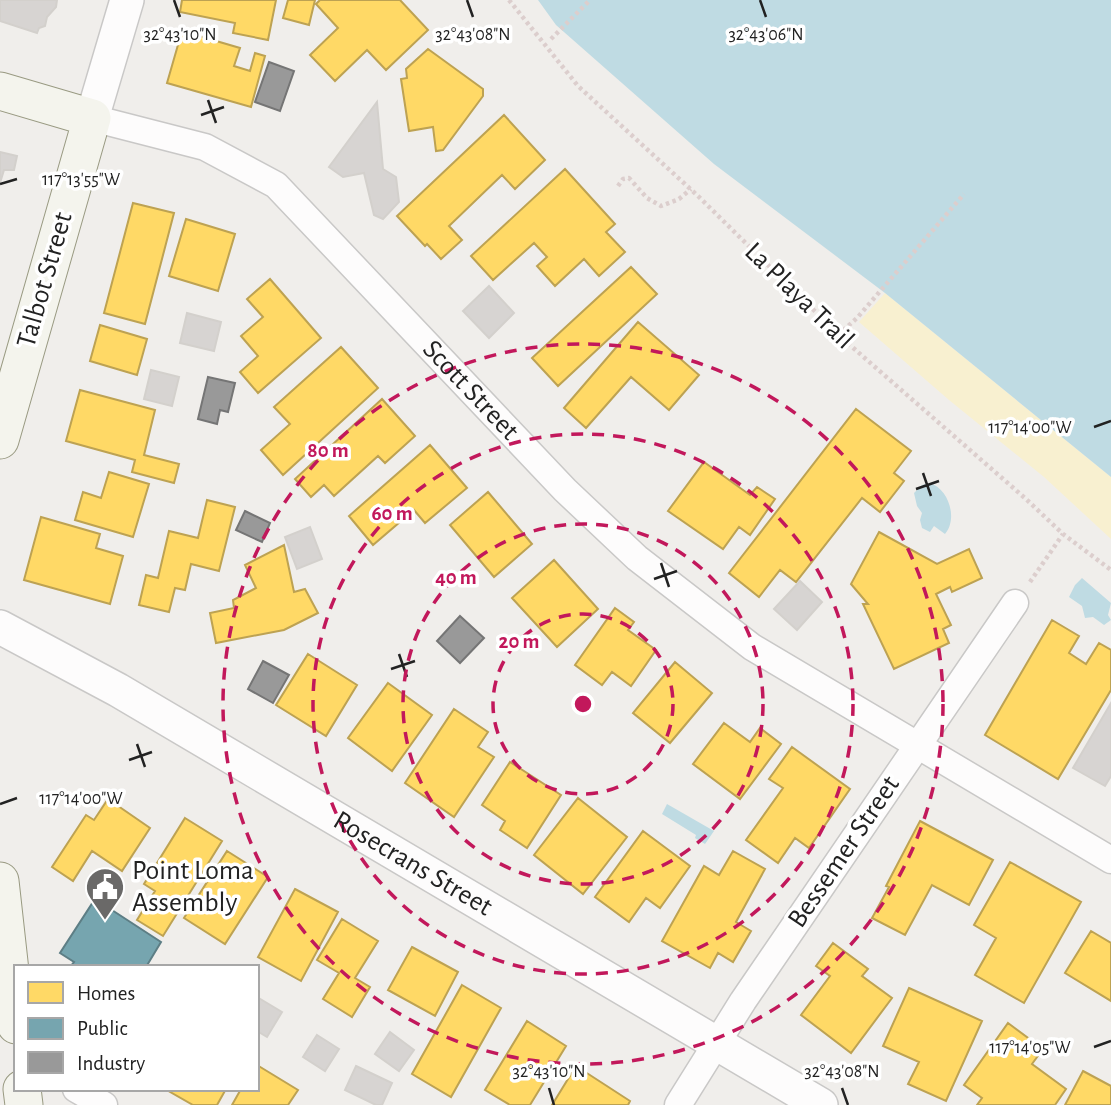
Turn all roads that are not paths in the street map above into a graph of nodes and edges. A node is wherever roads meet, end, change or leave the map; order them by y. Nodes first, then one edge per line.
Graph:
1 (127, 0) edge
2 (0, 91) edge
3 (92, 118) junction
4 (0, 440) edge
5 (1015, 603) road end
6 (0, 627) edge
7 (917, 745) junction
8 (1111, 860) edge
9 (0, 881) edge
10 (14, 1007) edge
11 (716, 1042) junction
12 (80, 1091) edge
13 (104, 1105) edge
14 (678, 1105) edge
15 (821, 1105) edge

1 - 3 street, Talbot Street
2 - 3 main road, Scott Street
3 - 4 main road, Talbot Street
3 - 7 street, Scott Street
5 - 7 street, Bessemer Street
6 - 11 street, Rosecrans Street
7 - 8 street, Scott Street
7 - 11 street, Bessemer Street
9 - 10 main road
11 - 14 street, Bessemer Street
11 - 15 street, Rosecrans Street
12 - 13 street

